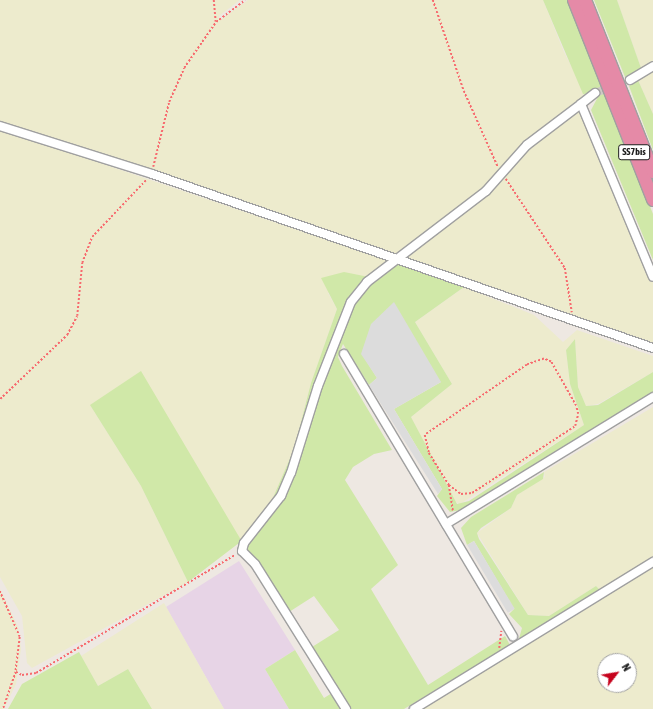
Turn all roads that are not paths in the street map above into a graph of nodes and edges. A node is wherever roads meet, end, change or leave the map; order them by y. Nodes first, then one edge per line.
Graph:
1 (574, 0) edge
2 (585, 0) edge
3 (653, 66) edge
4 (630, 80) tunnel mouth
5 (594, 93) tunnel mouth
6 (581, 104) junction
7 (0, 126) edge
8 (653, 172) edge
9 (653, 200) edge
10 (395, 260) junction
11 (653, 277) edge
12 (653, 348) edge
13 (344, 354) dead end
14 (653, 397) edge
15 (449, 522) junction
16 (653, 562) edge
17 (513, 636) dead end
18 (346, 709) edge
19 (414, 709) edge

1 - 9 highway, SS7bis
2 - 8 highway, SS7bis
3 - 4 street
5 - 6 street
6 - 10 street
6 - 11 street
7 - 10 street
10 - 12 street
10 - 18 street
13 - 15 street
14 - 15 street
15 - 17 street
16 - 19 street

